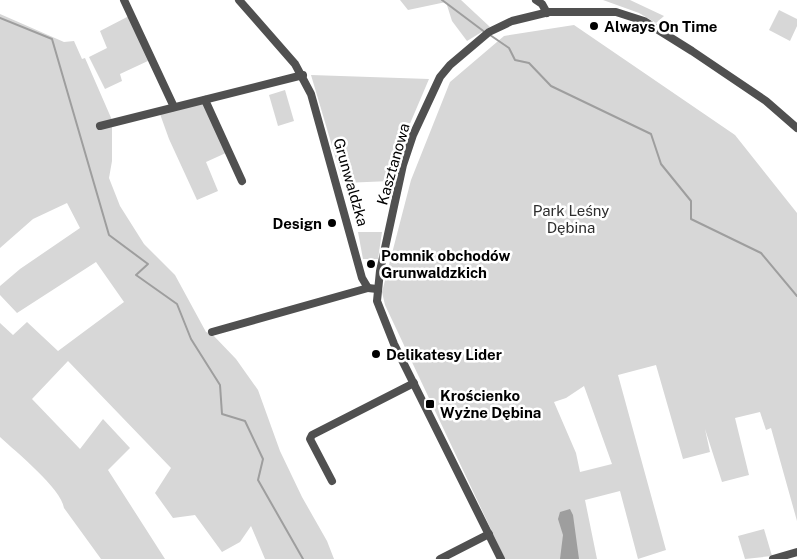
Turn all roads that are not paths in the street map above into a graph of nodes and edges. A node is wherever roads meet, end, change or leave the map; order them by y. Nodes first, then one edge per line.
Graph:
1 (124, 0) edge
2 (239, 0) edge
3 (536, 0) edge
4 (548, 13) junction
5 (303, 75) junction
6 (205, 100) junction
7 (174, 107) junction
8 (100, 126) dead end
9 (797, 128) edge
10 (242, 180) dead end
11 (368, 288) junction
12 (376, 289) junction
13 (212, 332) dead end
14 (414, 383) junction
15 (332, 481) dead end
16 (489, 534) junction
17 (797, 552) edge
18 (440, 559) edge
19 (500, 559) edge
20 (773, 559) edge

1 - 7 street
2 - 5 street, Grunwaldzka
3 - 4 street
4 - 9 street, Kasztanowa
4 - 12 street, Kasztanowa
5 - 6 street
5 - 11 street, Grunwaldzka
6 - 7 street
6 - 10 street
7 - 8 street
11 - 12 street
11 - 13 street
12 - 14 street, Kasztanowa
14 - 15 street
14 - 16 street, Kasztanowa
16 - 18 street
16 - 19 street, Kasztanowa
17 - 20 street

